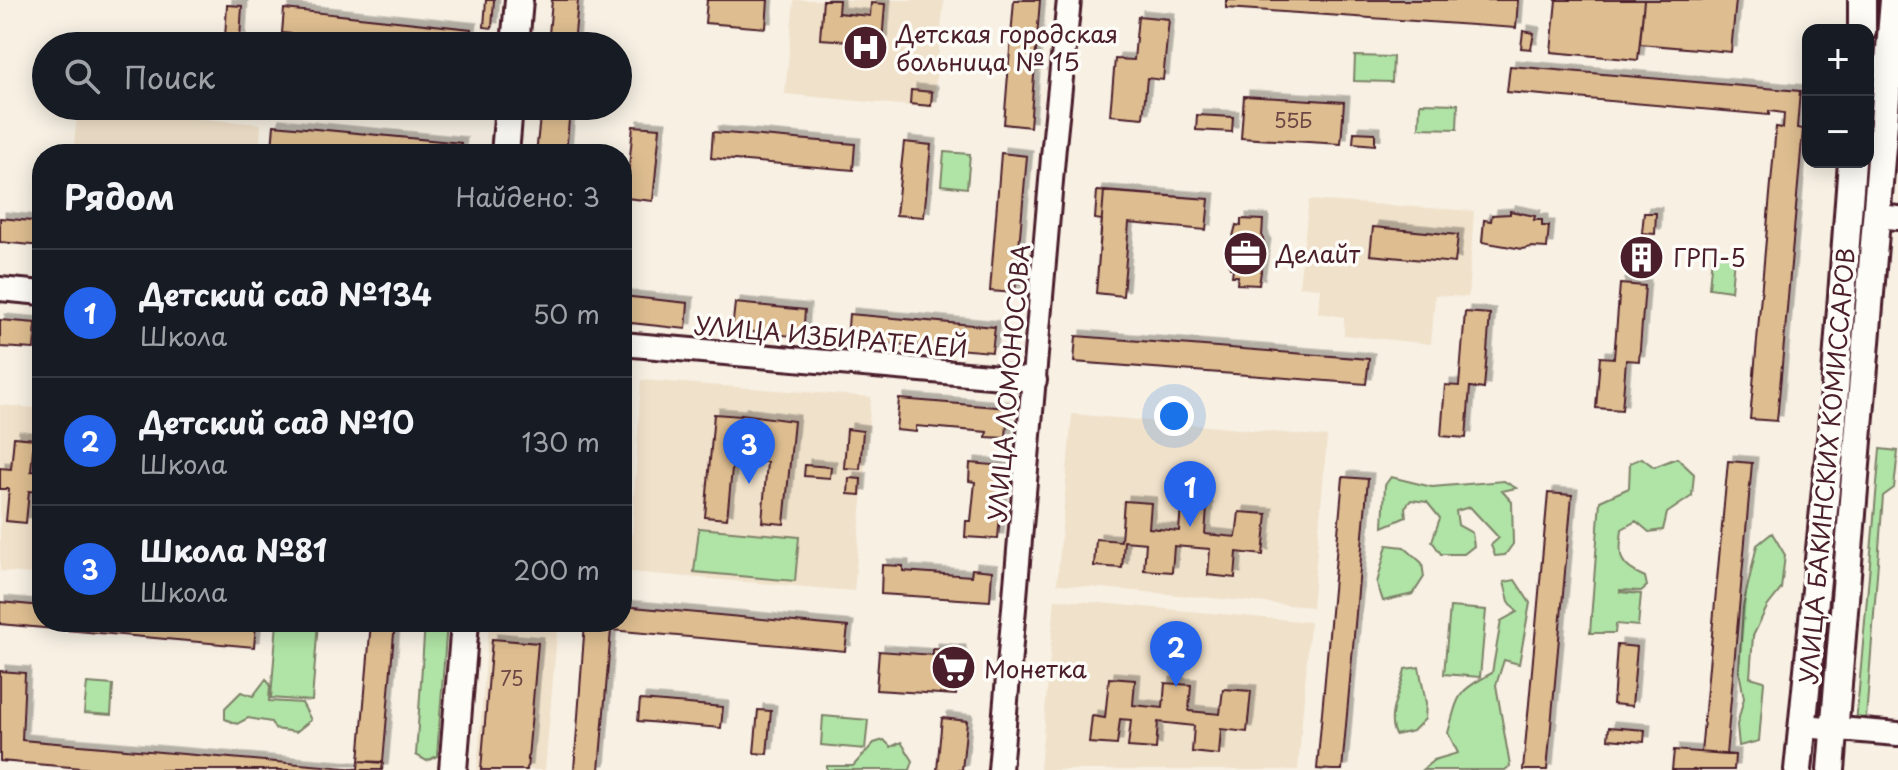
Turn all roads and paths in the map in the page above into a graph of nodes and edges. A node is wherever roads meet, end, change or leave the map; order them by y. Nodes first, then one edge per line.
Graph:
1 (519, 0) edge
2 (1069, 0) edge
3 (1862, 0) edge
4 (1894, 0) edge
5 (1862, 24) edge
6 (516, 32) edge
7 (508, 120) edge
8 (506, 144) edge
9 (1852, 168) edge
10 (1888, 217) edge
11 (0, 289) edge
12 (32, 292) edge
13 (632, 345) edge
14 (1035, 380) junction
15 (464, 632) edge
16 (1803, 726) junction
17 (1834, 729) junction
18 (1898, 734) edge
19 (453, 770) edge
20 (1000, 770) edge
21 (1798, 770) edge
22 (1831, 770) edge

1 - 6 main road
2 - 14 street, УЛИЦА ЛОМОНОСОВА
3 - 5 main road
4 - 10 main road, УЛИЦА БАКИНСКИХ КОМИССАРОВ
7 - 8 main road
9 - 16 main road, УЛИЦА БАКИНСКИХ КОМИССАРОВ
10 - 17 main road, УЛИЦА БАКИНСКИХ КОМИССАРОВ
11 - 12 street
13 - 14 street, УЛИЦА ИЗБИРАТЕЛЕЙ
14 - 20 street, УЛИЦА ЛОМОНОСОВА
15 - 19 main road
16 - 17 street
16 - 21 main road, УЛИЦА БАКИНСКИХ КОМИССАРОВ
17 - 18 street
17 - 22 main road, УЛИЦА БАКИНСКИХ КОМИССАРОВ

